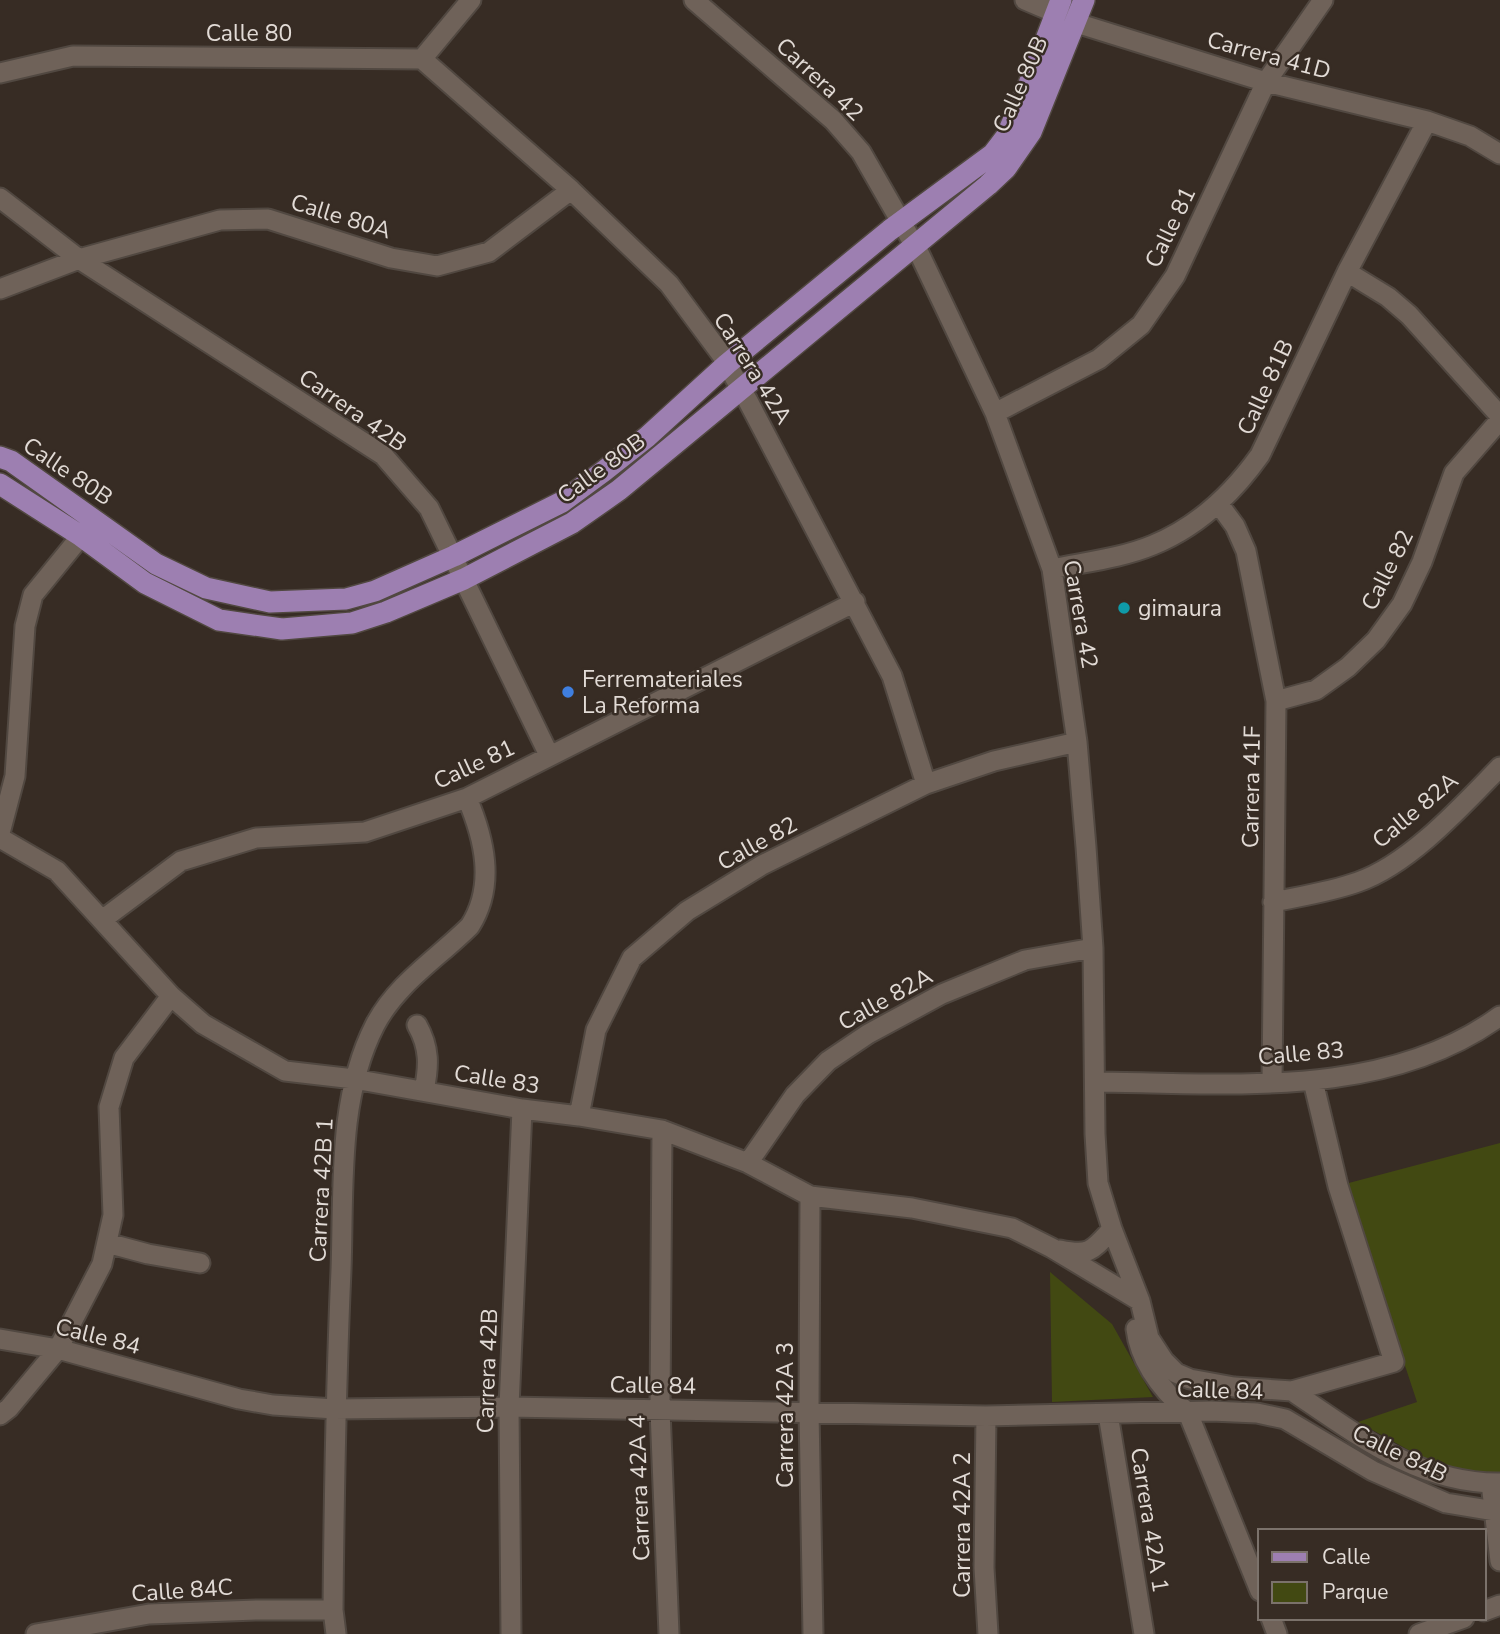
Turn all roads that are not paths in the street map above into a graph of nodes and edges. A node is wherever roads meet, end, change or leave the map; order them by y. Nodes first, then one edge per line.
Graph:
1 (471, 0) edge
2 (1025, 0) edge
3 (1084, 0) edge
4 (1323, 0) edge
5 (699, 1) edge
6 (1058, 7) edge
7 (1076, 23) junction
8 (422, 59) junction
9 (0, 73) edge
10 (1266, 82) junction
11 (1427, 121) junction
12 (1500, 154) edge
13 (571, 190) junction
14 (0, 198) edge
15 (902, 221) junction
16 (914, 244) junction
17 (79, 259) junction
18 (1346, 272) junction
19 (0, 289) edge
20 (727, 364) junction
21 (741, 388) junction
22 (995, 413) junction
23 (1500, 418) edge
24 (0, 457) edge
25 (0, 484) edge
26 (1218, 503) junction
27 (95, 519) junction
28 (81, 536) junction
29 (454, 556) junction
30 (1052, 569) junction
31 (464, 579) junction
32 (855, 602) junction
33 (1276, 701) junction
34 (1077, 742) junction
35 (549, 755) junction
36 (1500, 767) edge
37 (926, 784) junction
38 (467, 798) junction
39 (0, 833) edge
40 (0, 838) edge
41 (1273, 902) junction
42 (102, 920) junction
43 (1093, 948) junction
44 (171, 996) junction
45 (1500, 1016) edge
46 (417, 1025) dead end
47 (354, 1079) junction
48 (1312, 1081) junction
49 (1096, 1082) junction
50 (1272, 1083) junction
51 (424, 1091) junction
52 (523, 1109) junction
53 (579, 1116) junction
54 (662, 1130) junction
55 (748, 1163) junction
56 (810, 1196) junction
57 (1112, 1229) junction
58 (107, 1243) junction
59 (1052, 1248) junction
60 (200, 1263) dead end
61 (1140, 1301) junction
62 (0, 1339) edge
63 (58, 1349) junction
64 (1190, 1379) joint
65 (1292, 1391) junction
66 (509, 1407) junction
67 (335, 1409) junction
68 (660, 1410) junction
69 (808, 1411) junction
70 (1188, 1413) junction
71 (1108, 1414) junction
72 (0, 1415) edge
73 (986, 1416) junction
74 (1284, 1419) junction
75 (1495, 1483) edge
76 (1498, 1512) edge
77 (1500, 1560) edge
78 (1258, 1586) edge
79 (333, 1610) junction
80 (1458, 1620) edge
81 (36, 1634) edge
82 (336, 1634) edge
83 (511, 1634) edge
84 (669, 1634) edge
85 (813, 1634) edge
86 (988, 1634) edge
87 (1144, 1634) edge
88 (1419, 1634) edge

1 - 8 street
2 - 6 street, Carrera 41D
3 - 7 main road, Calle 80B
4 - 10 street, Calle 81
5 - 15 street, Carrera 42
6 - 7 street, Carrera 41D
6 - 15 main road, Calle 80B
7 - 10 street, Carrera 41D
7 - 16 main road, Calle 80B
8 - 9 street, Calle 80
8 - 13 street, Carrera 42A
10 - 11 street, Carrera 41D
10 - 22 street, Calle 81
11 - 12 street, Carrera 41D
11 - 18 street, Calle 81B
13 - 17 street, Calle 80A
13 - 20 street, Carrera 42A
14 - 17 street
15 - 16 street, Carrera 42
15 - 20 main road, Calle 80B
16 - 21 main road, Calle 80B
16 - 22 street, Carrera 42
17 - 19 street, Calle 80A
17 - 29 street, Carrera 42B
18 - 23 street
18 - 26 street, Calle 81B
20 - 21 street, Carrera 42A
20 - 29 main road, Calle 80B
21 - 31 main road, Calle 80B
21 - 32 street, Carrera 42A
22 - 30 street, Carrera 42
23 - 33 street, Calle 82
24 - 27 main road, Calle 80B
25 - 28 main road, Calle 80B
26 - 30 street, Calle 81B
26 - 33 street, Carrera 41F
27 - 28 street
27 - 29 main road, Calle 80B
28 - 31 main road, Calle 80B
28 - 39 street
29 - 31 street, Carrera 42B
30 - 34 street, Carrera 42
31 - 35 street, Carrera 42B
32 - 35 street, Calle 81
32 - 37 street, Carrera 42A
33 - 41 street, Carrera 41F
34 - 37 street, Calle 82
34 - 43 street, Carrera 42
35 - 38 street, Calle 81
36 - 41 street, Calle 82A
37 - 53 street, Calle 82
38 - 42 street, Calle 81
38 - 47 street, Carrera 42B 1
40 - 42 street, Calle 83
41 - 50 street, Carrera 41F
42 - 44 street, Calle 83
43 - 49 street, Carrera 42
43 - 55 street, Calle 82A
44 - 47 street, Calle 83
44 - 58 street
45 - 48 street, Calle 83
46 - 51 street
47 - 51 street, Calle 83
47 - 67 street, Carrera 42B 1
48 - 50 street, Calle 83
48 - 65 street, Calle 84
49 - 50 street, Calle 83
49 - 57 street, Carrera 42
51 - 52 street, Calle 83
52 - 53 street, Calle 83
52 - 66 street, Carrera 42B
53 - 54 street, Calle 83
54 - 55 street, Calle 83
54 - 68 street, Carrera 42A 4
55 - 56 street, Calle 83
56 - 59 street, Calle 83
56 - 69 street, Carrera 42A 3
57 - 59 street, Calle 83
57 - 61 street, Carrera 42
58 - 60 street
58 - 63 street
59 - 61 street, Calle 83
61 - 64 street, Carrera 42
61 - 70 street, Carrera 42
62 - 63 street, Calle 84
63 - 67 street, Calle 84
63 - 72 street
64 - 65 street, Calle 84
65 - 74 street, Calle 84
65 - 75 street, Calle 84B
66 - 67 street, Calle 84
66 - 68 street, Calle 84
66 - 83 street, Carrera 42B
67 - 79 street, Carrera 42B 1
68 - 69 street, Calle 84
68 - 84 street, Carrera 42A 4
69 - 73 street, Calle 84
69 - 85 street, Carrera 42A 3
70 - 71 street, Calle 84
70 - 74 street, Calle 84
70 - 78 street, Carrera 42
71 - 73 street, Calle 84
71 - 87 street, Carrera 42A 1
73 - 86 street, Carrera 42A 2
74 - 76 street, Calle 84B
75 - 76 street
76 - 77 street
79 - 81 street, Calle 84C
79 - 82 street, Carrera 42B 1
80 - 88 street

